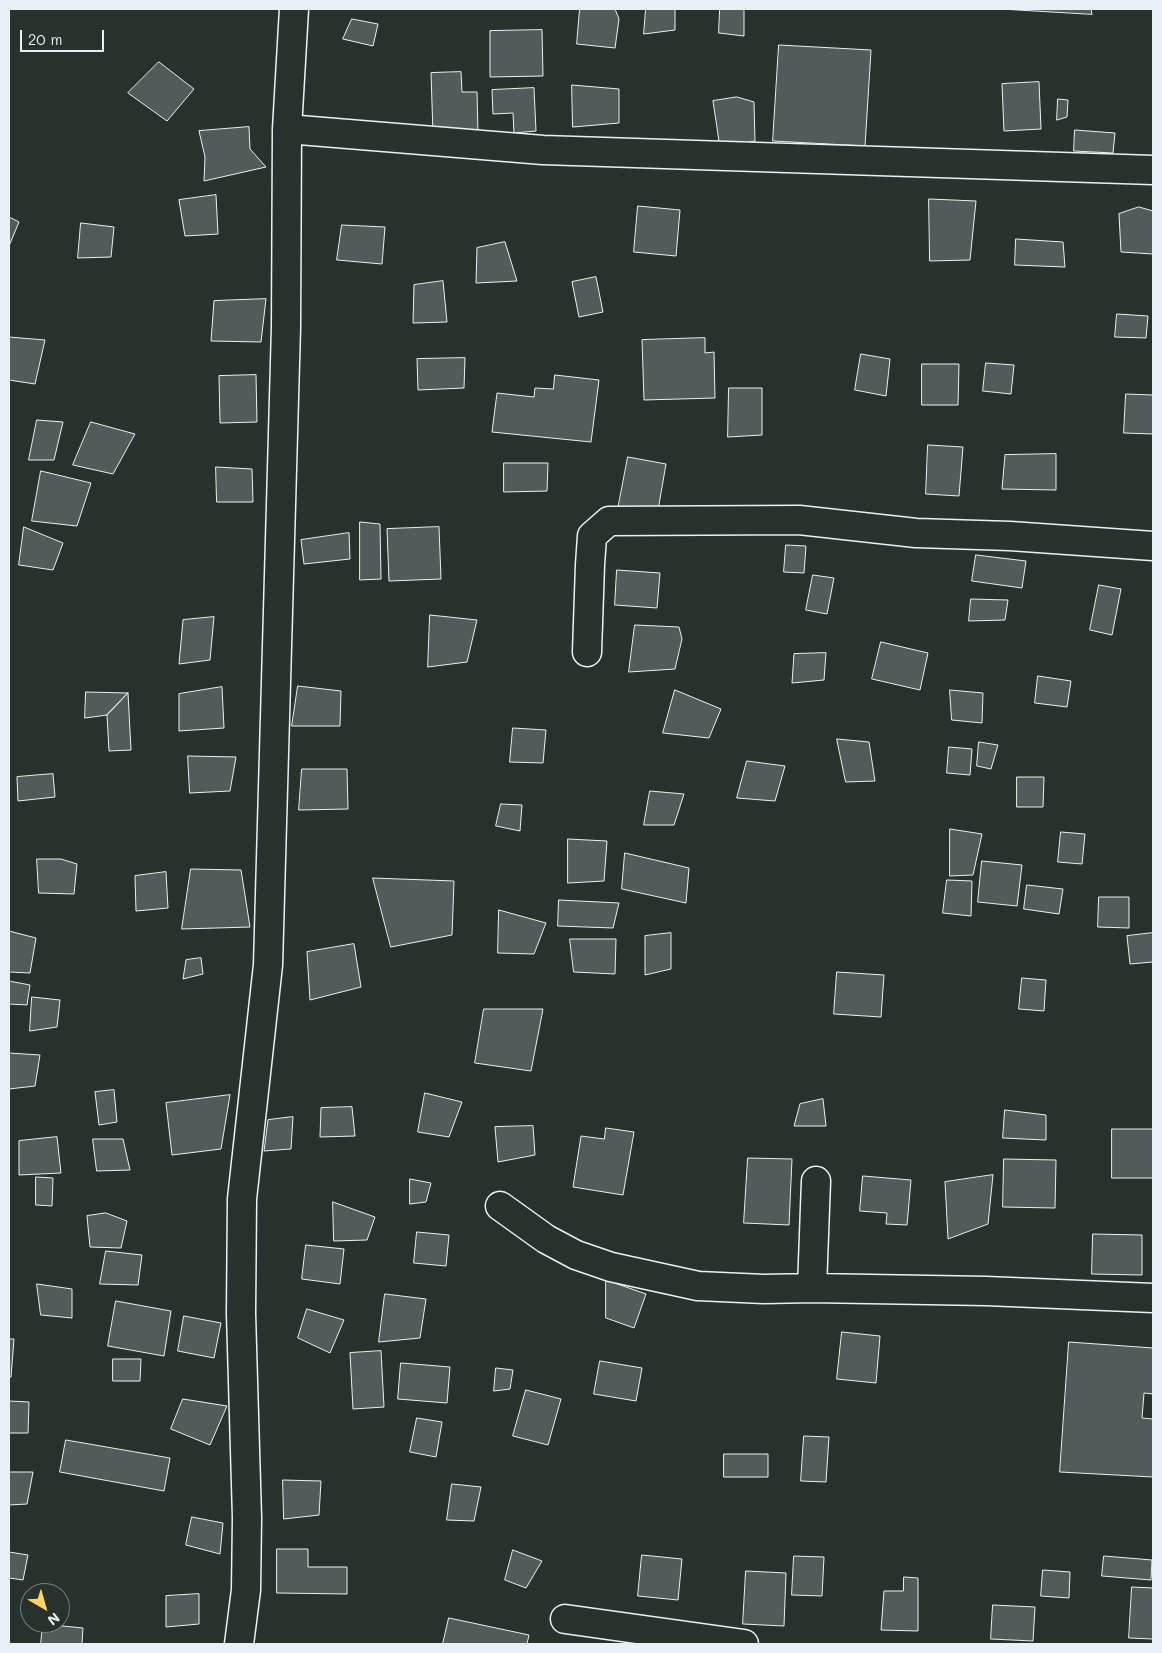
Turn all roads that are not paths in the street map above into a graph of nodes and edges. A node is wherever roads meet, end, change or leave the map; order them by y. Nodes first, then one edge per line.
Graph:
1 (294, 9) edge
2 (287, 129) junction
3 (1153, 170) edge
4 (1153, 546) edge
5 (587, 652) dead end
6 (816, 1181) dead end
7 (500, 1206) dead end
8 (812, 1288) junction
9 (1153, 1298) edge
10 (565, 1619) dead end
11 (238, 1644) edge
12 (744, 1644) edge

1 - 2 street
2 - 3 street
2 - 11 street
4 - 5 street
6 - 8 street
7 - 8 street
8 - 9 street
10 - 12 street

